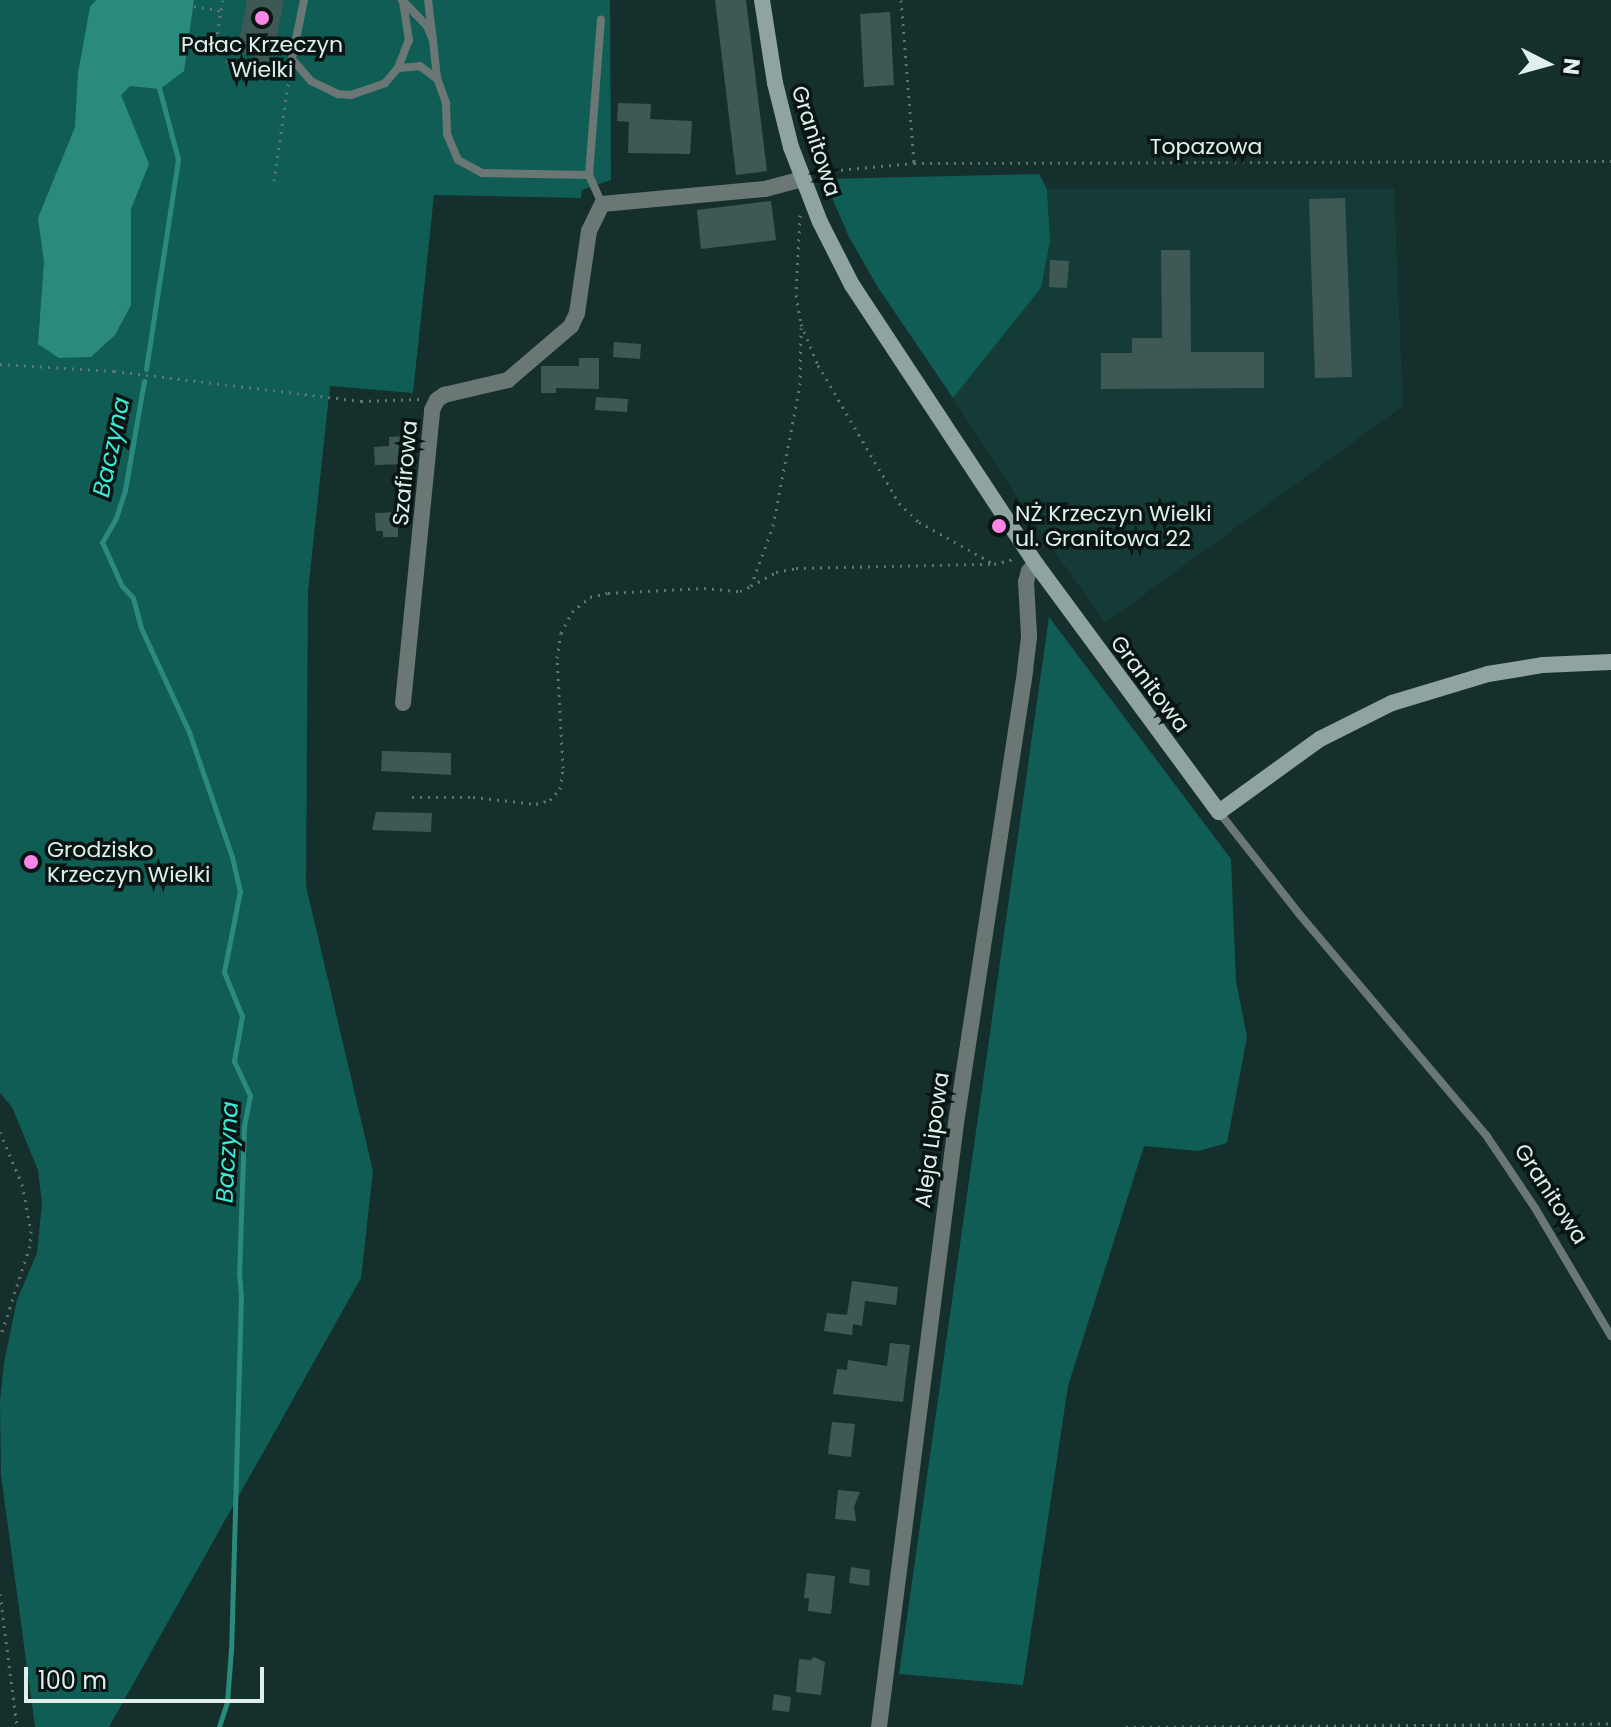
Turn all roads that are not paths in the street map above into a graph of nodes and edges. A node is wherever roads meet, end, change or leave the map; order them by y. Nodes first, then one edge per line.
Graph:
1 (304, 0) edge
2 (401, 0) edge
3 (428, 0) edge
4 (762, 0) edge
5 (601, 19) dead end
6 (433, 40) junction
7 (398, 68) junction
8 (437, 78) junction
9 (589, 175) junction
10 (803, 179) junction
11 (602, 204) junction
12 (1032, 559) junction
13 (1611, 662) edge
14 (403, 703) dead end
15 (1219, 812) junction
16 (1611, 1336) edge
17 (879, 1727) edge

1 - 7 lane
2 - 6 lane
2 - 7 lane
3 - 6 lane
4 - 10 street, Granitowa
5 - 9 lane
6 - 8 lane
7 - 8 lane
8 - 9 lane
9 - 11 lane
10 - 11 street
10 - 12 street, Granitowa
11 - 14 street, Szafirowa
12 - 15 street, Granitowa
12 - 17 street, Aleja Lipowa
13 - 15 street
15 - 16 lane, Granitowa

